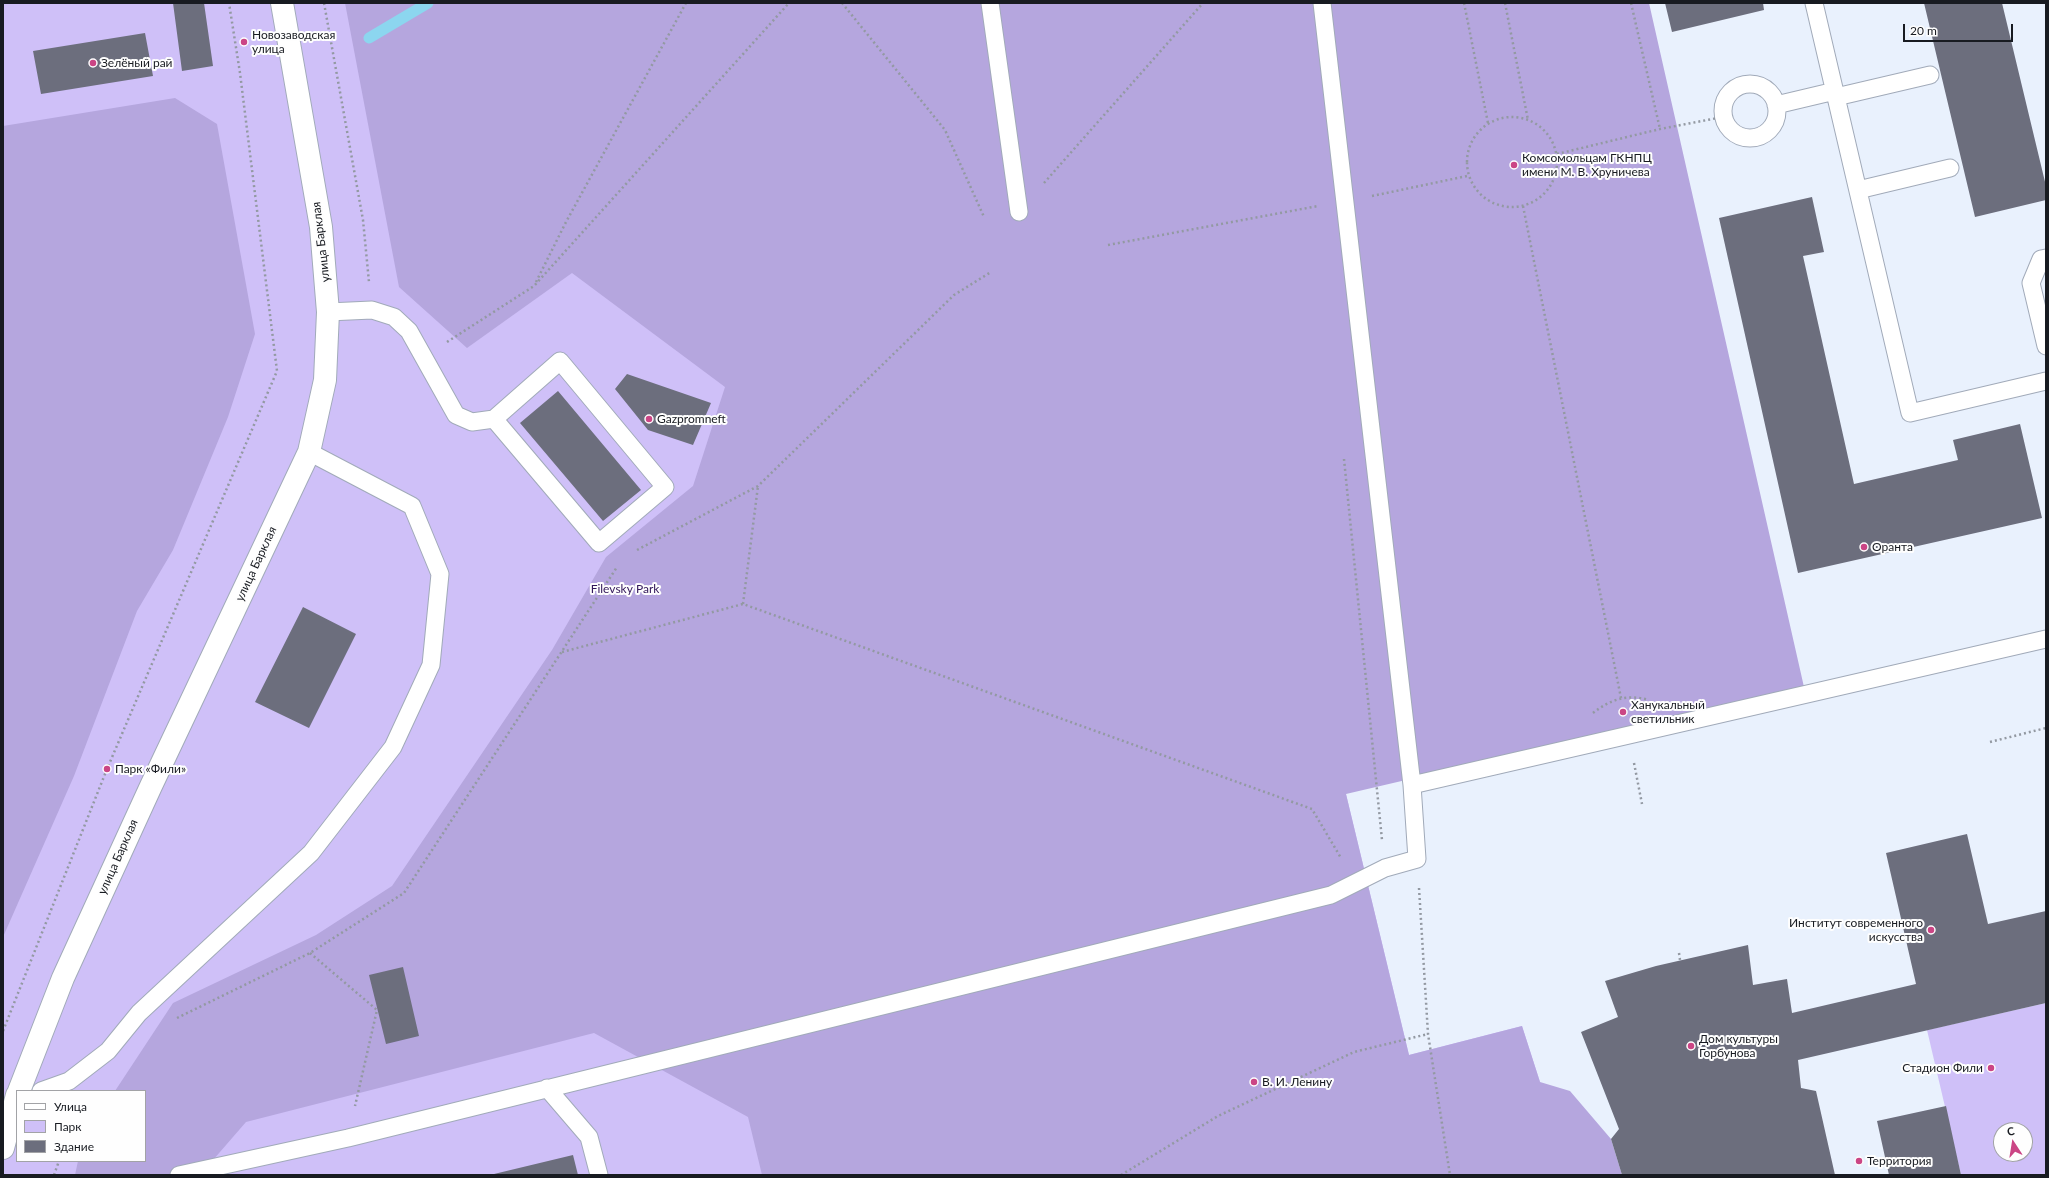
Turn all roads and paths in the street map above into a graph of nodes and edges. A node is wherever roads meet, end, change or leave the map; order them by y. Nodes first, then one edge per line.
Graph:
1 (229, 3) edge
2 (282, 3) edge
3 (324, 3) edge
4 (686, 3) edge
5 (789, 3) edge
6 (842, 3) edge
7 (990, 3) edge
8 (1204, 3) edge
9 (1322, 3) edge
10 (1464, 3) edge
11 (1505, 3) edge
12 (1631, 3) edge
13 (1814, 3) edge
14 (1930, 75) dead end
15 (1836, 94) junction
16 (1776, 105) junction
17 (1723, 116) junction
18 (1528, 120) junction
19 (1488, 123) junction
20 (1660, 129) junction
21 (1557, 154) junction
22 (1950, 168) dead end
23 (1467, 176) junction
24 (1858, 190) junction
25 (1317, 198) dead end
26 (1345, 201) junction
27 (1318, 206) junction
28 (1523, 206) junction
29 (1019, 212) joint
30 (1319, 214) dead end
31 (984, 216) dead end
32 (1108, 245) dead end
33 (2046, 258) edge
34 (991, 272) dead end
35 (534, 286) junction
36 (372, 310) junction
37 (328, 312) junction
38 (2046, 346) edge
39 (424, 358) junction
40 (2046, 381) edge
41 (494, 418) junction
42 (309, 452) junction
43 (1344, 458) dead end
44 (758, 486) junction
45 (636, 550) dead end
46 (619, 564) dead end
47 (743, 604) junction
48 (2046, 639) edge
49 (562, 652) junction
50 (1621, 698) dead end
51 (2046, 728) edge
52 (1628, 735) junction
53 (1990, 742) dead end
54 (1412, 785) junction
55 (1642, 804) dead end
56 (1417, 859) junction
57 (1385, 868) junction
58 (1358, 881) junction
59 (310, 953) junction
60 (1679, 953) dead end
61 (1680, 960) dead end
62 (174, 1019) dead end
63 (3, 1031) edge
64 (1428, 1034) junction
65 (547, 1088) junction
66 (20, 1090) edge
67 (44, 1090) edge
68 (16, 1101) edge
69 (348, 1138) junction
70 (3, 1148) edge
71 (59, 1162) edge
72 (54, 1175) edge
73 (178, 1175) edge
74 (599, 1175) edge
75 (1121, 1175) edge
76 (1450, 1175) edge

1 - 63 path
2 - 37 street, улица Барклая
3 - 36 path
4 - 35 path
5 - 35 path
6 - 31 path
7 - 29 lane
8 - 29 path
9 - 26 lane
10 - 19 path
11 - 18 path
12 - 20 path
13 - 15 lane
14 - 15 lane
15 - 16 lane
15 - 24 lane
16 - 17 lane
16 - 17 lane
17 - 20 path
18 - 19 path
18 - 21 path
19 - 23 path
20 - 21 path
21 - 28 path
22 - 24 lane
23 - 26 path
23 - 28 path
24 - 40 lane
25 - 27 path
26 - 27 path
26 - 54 lane
27 - 30 path
27 - 32 path
28 - 50 path
33 - 38 lane
34 - 44 path
35 - 39 path
36 - 37 lane
36 - 39 lane
37 - 42 street, улица Барклая
39 - 41 lane
41 - 41 lane
42 - 66 street, улица Барклая
42 - 67 lane
43 - 57 path
44 - 45 path
44 - 47 path
46 - 49 path
47 - 49 path
47 - 58 path
48 - 52 lane
49 - 59 path
51 - 53 path
52 - 54 lane
52 - 55 path
54 - 56 lane
56 - 57 lane
56 - 64 path
57 - 58 lane
58 - 65 lane
59 - 62 path
59 - 69 path
60 - 61 path
64 - 75 path
64 - 76 path
65 - 69 lane
65 - 74 lane
68 - 70 street, улица Барклая
69 - 73 lane
71 - 72 path

